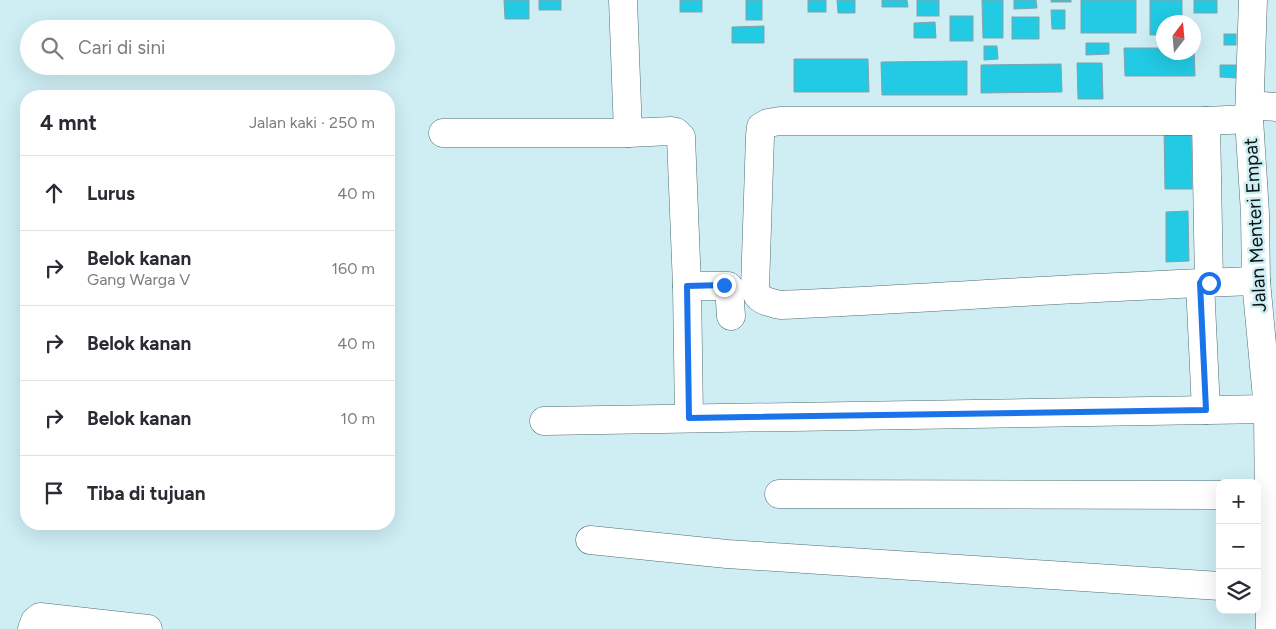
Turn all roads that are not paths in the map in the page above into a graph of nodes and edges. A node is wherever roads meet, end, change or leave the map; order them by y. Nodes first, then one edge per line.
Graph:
1 (623, 0) edge
2 (1253, 0) edge
3 (1258, 110) edge
4 (1206, 121) junction
5 (443, 133) dead end
6 (628, 133) junction
7 (1265, 214) edge
8 (1256, 281) junction
9 (1205, 283) junction
10 (687, 286) junction
11 (730, 316) dead end
12 (1268, 409) junction
13 (1206, 410) junction
14 (689, 418) junction
15 (544, 421) dead end
16 (1268, 486) edge
17 (779, 494) dead end
18 (1216, 495) edge
19 (590, 540) dead end
20 (1216, 586) edge
21 (1263, 589) edge
22 (36, 623) edge
23 (148, 629) edge
24 (1270, 629) edge

1 - 6 street
2 - 3 street, Jalan Menteri Empat
3 - 4 street
3 - 7 street, Jalan Menteri Empat
4 - 9 street
4 - 9 street
5 - 6 street
6 - 10 street
7 - 8 street, Jalan Menteri Empat
8 - 9 street
8 - 12 street, Jalan Menteri Empat
9 - 13 street
10 - 11 street
10 - 14 street
12 - 13 street
12 - 16 street, Jalan Menteri Empat
13 - 14 street
14 - 15 street
16 - 21 street, Jalan Menteri Empat
17 - 18 street
19 - 20 street
21 - 24 street, Jalan Menteri Empat
22 - 23 street

